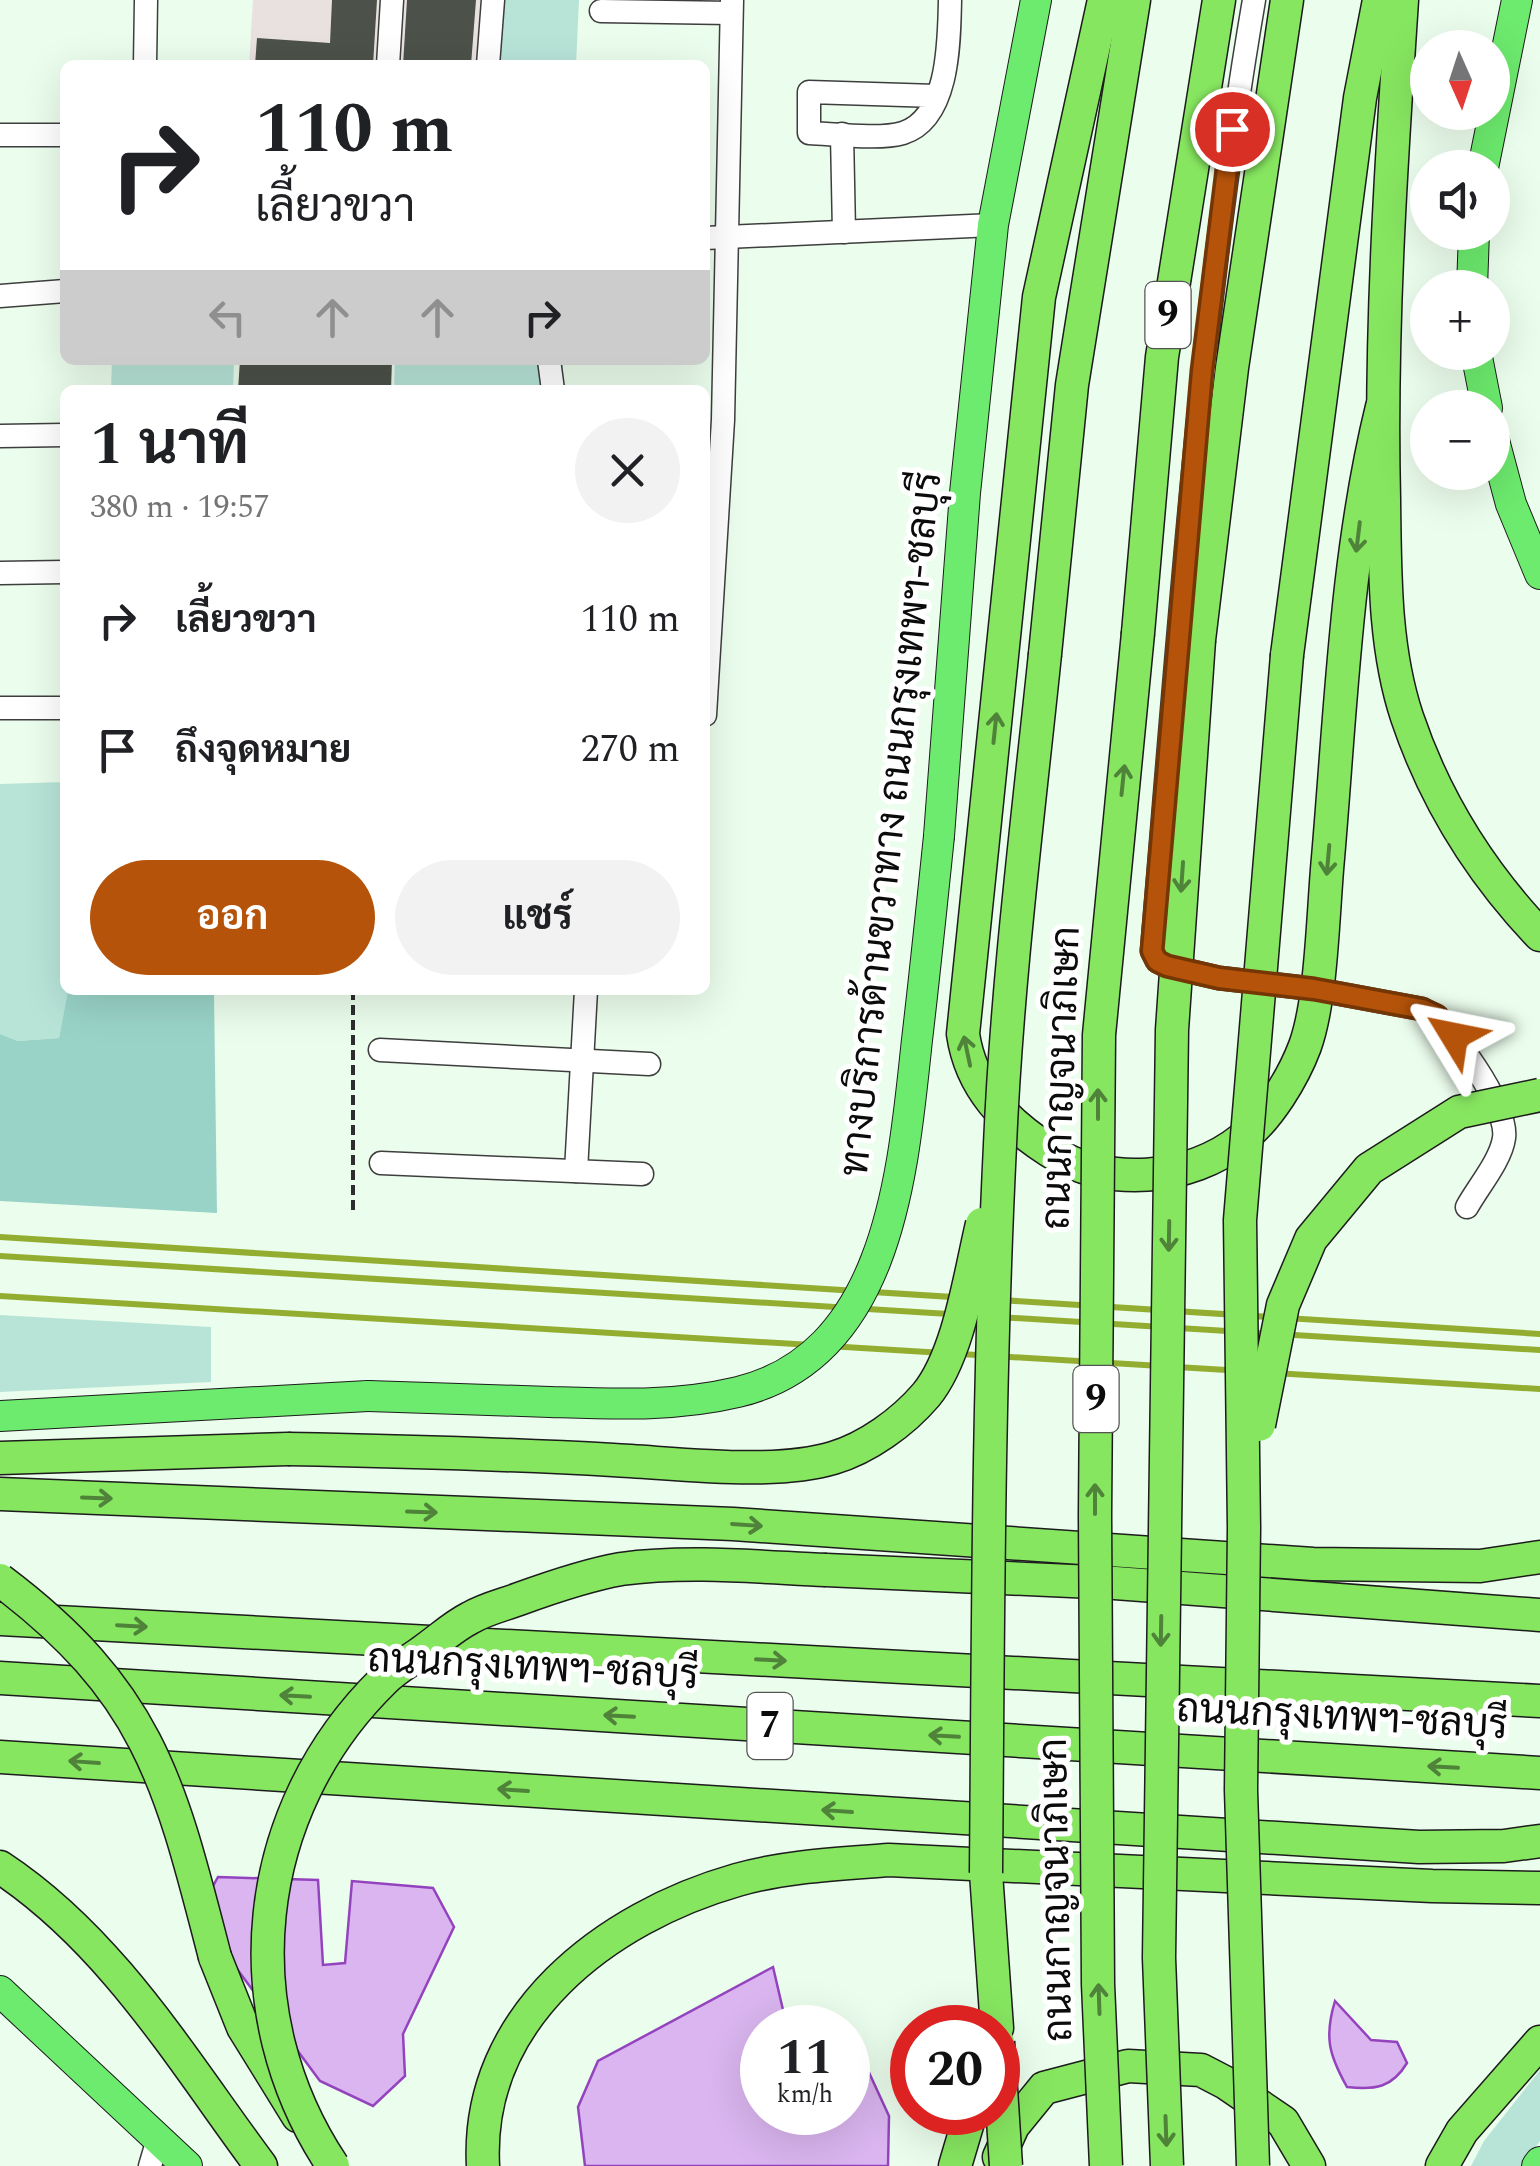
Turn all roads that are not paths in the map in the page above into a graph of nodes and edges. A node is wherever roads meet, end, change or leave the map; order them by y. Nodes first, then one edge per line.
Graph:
1 (146, 0) edge
2 (392, 0) edge
3 (492, 0) edge
4 (950, 0) edge
5 (1036, 0) edge
6 (1104, 0) edge
7 (1134, 0) edge
8 (1219, 0) edge
9 (1254, 0) edge
10 (1287, 0) edge
11 (1362, 0) edge
12 (1379, 0) edge
13 (1402, 0) edge
14 (1517, 0) edge
15 (732, 7) edge
16 (602, 11) dead end
17 (145, 60) edge
18 (388, 60) edge
19 (488, 60) edge
20 (936, 96) junction
21 (1360, 98) junction
22 (716, 130) edge
23 (60, 134) edge
24 (842, 134) junction
25 (0, 135) edge
26 (1487, 150) edge
27 (993, 225) junction
28 (844, 232) junction
29 (714, 238) edge
30 (60, 291) edge
31 (0, 296) edge
32 (715, 305) edge
33 (1382, 406) junction
34 (714, 420) edge
35 (60, 435) edge
36 (0, 436) edge
37 (1507, 490) edge
38 (711, 535) edge
39 (710, 571) edge
40 (60, 572) edge
41 (0, 573) edge
42 (1540, 574) edge
43 (0, 708) edge
44 (60, 708) edge
45 (1540, 935) edge
46 (1314, 989) junction
47 (586, 995) edge
48 (380, 1050) dead end
49 (582, 1061) junction
50 (649, 1064) dead end
51 (1540, 1094) edge
52 (1000, 1142) junction
53 (380, 1163) dead end
54 (576, 1172) junction
55 (642, 1174) dead end
56 (1466, 1207) dead end
57 (0, 1416) edge
58 (0, 1458) edge
59 (0, 1494) edge
60 (1244, 1528) junction
61 (1540, 1557) edge
62 (0, 1580) edge
63 (1540, 1615) edge
64 (0, 1619) edge
65 (0, 1678) edge
66 (1540, 1701) edge
67 (0, 1757) edge
68 (1540, 1772) edge
69 (1540, 1841) edge
70 (0, 1867) edge
71 (986, 1873) junction
72 (1540, 1888) edge
73 (0, 1991) edge
74 (980, 2005) edge
75 (995, 2005) edge
76 (1540, 2042) edge
77 (967, 2135) edge
78 (1004, 2135) edge
79 (154, 2153) edge
80 (187, 2166) edge
81 (261, 2166) edge
82 (333, 2166) edge
83 (341, 2166) edge
84 (482, 2166) edge
85 (956, 2166) edge
86 (994, 2166) edge
87 (1006, 2166) edge
88 (1106, 2166) edge
89 (1167, 2166) edge
90 (1253, 2166) edge
91 (1309, 2166) edge
92 (1442, 2166) edge

1 - 17 street
2 - 18 street
3 - 19 street
4 - 20 street
5 - 27 main road, ทางบริการด้านขวาทาง ถนนกรุงเทพฯ-ชลบุรี
46 -> 6 highway
7 - 52 highway, bridge
88 -> 8 highway, ถนนกาญจนาภิเษก / 9, bridge
9 - 46 street
10 -> 89 highway, 9, bridge
11 - 21 highway
12 - 21 highway
13 - 33 highway
14 - 26 main road
15 - 16 street
15 - 22 street
20 - 24 street
20 - 24 street
21 - 60 highway, bridge
22 - 29 street
23 - 25 street
24 - 28 street
27 - 28 street
27 - 57 main road, ทางบริการด้านขวาทาง ถนนกรุงเทพฯ-ชลบุรี, bridge
28 - 29 street
29 - 32 street
30 - 31 street
32 - 34 street
33 - 45 highway
33 -> 46 highway
34 - 38 street
35 - 36 street
37 - 42 main road
38 - 39 street
40 - 41 street
43 - 44 street
46 - 56 street
47 - 49 street
48 - 49 street
49 - 50 street
49 - 54 street
51 - 60 highway, bridge
52 - 58 highway, bridge
52 - 71 highway, bridge
53 - 54 street
54 - 55 street
59 -> 61 highway
60 - 90 highway, bridge
62 - 83 highway, bridge
63 - 82 highway, bridge
64 -> 66 highway, ถนนกรุงเทพฯ-ชลบุรี / 7
68 -> 65 highway, ถนนกรุงเทพฯ-ชลบุรี / 7
69 -> 67 highway
70 - 81 highway
71 - 74 highway
71 - 75 highway
72 - 84 highway
73 - 79 main road
76 - 92 highway
77 - 85 highway
78 - 87 highway, bridge
79 - 80 main road
86 - 91 highway

